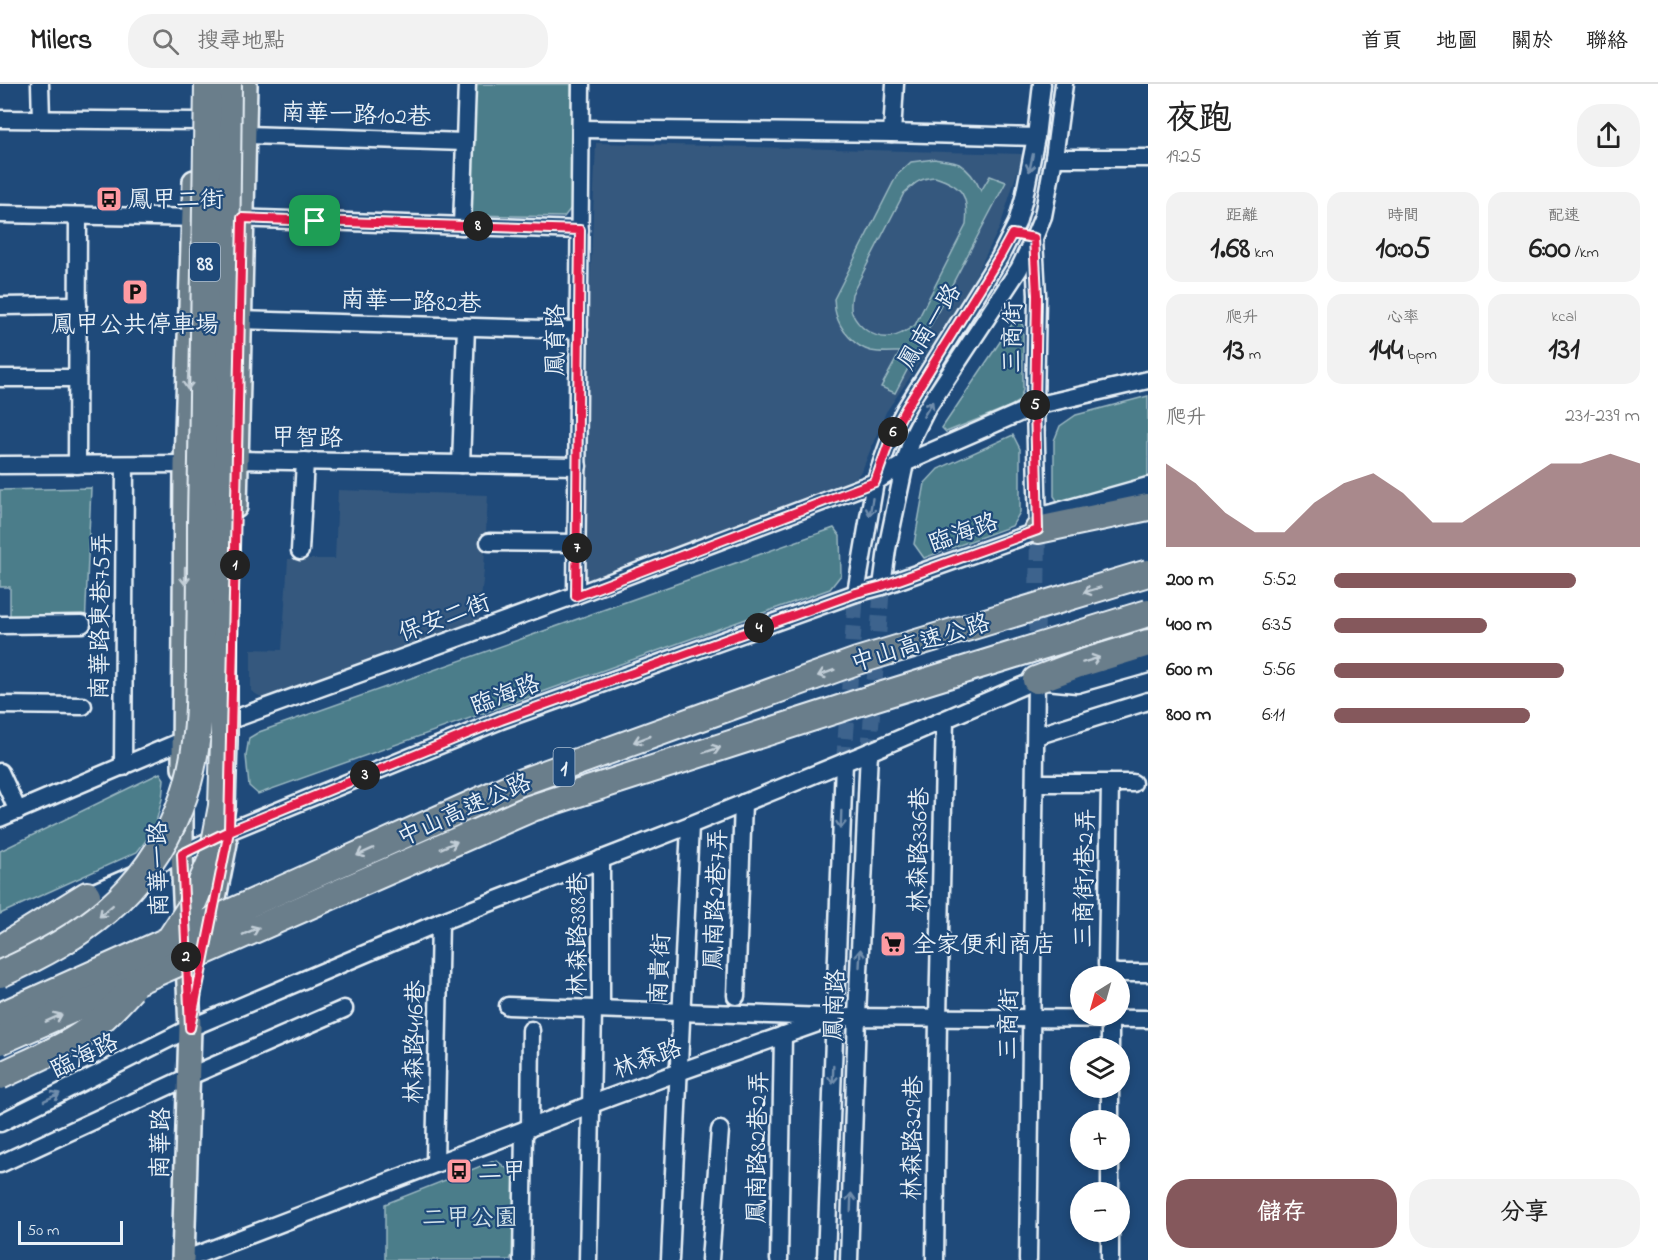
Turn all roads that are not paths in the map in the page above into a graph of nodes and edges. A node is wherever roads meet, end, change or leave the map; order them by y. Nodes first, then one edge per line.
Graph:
1 (40, 84) edge
2 (197, 84) edge
3 (208, 84) edge
4 (228, 84) edge
5 (246, 84) edge
6 (467, 84) edge
7 (581, 84) edge
8 (895, 84) edge
9 (1042, 84) edge
10 (1064, 84) edge
11 (0, 119) edge
12 (41, 119) junction
13 (196, 121) junction
14 (581, 129) junction
15 (892, 133) junction
16 (244, 135) junction
17 (1036, 137) junction
18 (465, 142) junction
19 (1054, 158) junction
20 (1148, 158) edge
21 (0, 214) edge
22 (78, 216) junction
23 (193, 218) junction
24 (242, 218) junction
25 (462, 226) junction
26 (580, 230) junction
27 (1012, 234) junction
28 (1034, 238) junction
29 (78, 305) junction
30 (0, 306) edge
31 (240, 320) junction
32 (466, 327) junction
33 (579, 330) junction
34 (0, 378) edge
35 (77, 378) junction
36 (1148, 380) edge
37 (1035, 406) junction
38 (213, 438) junction
39 (237, 460) junction
40 (305, 461) junction
41 (905, 463) junction
42 (461, 464) junction
43 (0, 465) edge
44 (76, 465) junction
45 (125, 465) junction
46 (185, 465) junction
47 (578, 466) junction
48 (875, 482) junction
49 (1148, 486) edge
50 (1148, 502) edge
51 (1148, 507) edge
52 (1038, 524) junction
53 (489, 542) dead end
54 (577, 543) junction
55 (300, 551) dead end
56 (1148, 573) edge
57 (882, 586) junction
58 (856, 593) junction
59 (576, 596) junction
60 (1148, 614) edge
61 (82, 624) dead end
62 (0, 625) edge
63 (1148, 644) edge
64 (1148, 664) edge
65 (1036, 680) junction
66 (1148, 701) edge
67 (0, 705) edge
68 (83, 706) dead end
69 (231, 720) junction
70 (945, 720) junction
71 (1036, 736) junction
72 (183, 739) junction
73 (869, 752) junction
74 (844, 762) junction
75 (123, 767) junction
76 (0, 772) edge
77 (1035, 783) junction
78 (1110, 783) junction
79 (1133, 783) dead end
80 (743, 803) junction
81 (18, 811) junction
82 (0, 818) edge
83 (690, 825) junction
84 (229, 831) junction
85 (182, 854) junction
86 (600, 859) junction
87 (87, 896) junction
88 (440, 922) junction
89 (0, 934) edge
90 (0, 949) edge
91 (1148, 973) edge
92 (0, 974) edge
93 (736, 996) dead end
94 (508, 1006) dead end
95 (344, 1009) dead end
96 (597, 1009) junction
97 (681, 1012) junction
98 (0, 1016) edge
99 (857, 1016) junction
100 (835, 1017) junction
101 (938, 1017) junction
102 (1032, 1018) junction
103 (1070, 1018) edge
104 (1130, 1019) edge
105 (1148, 1019) edge
106 (190, 1028) junction
107 (531, 1030) dead end
108 (783, 1035) junction
109 (0, 1041) edge
110 (679, 1072) junction
111 (0, 1076) edge
112 (188, 1077) junction
113 (592, 1104) junction
114 (0, 1123) edge
115 (527, 1129) junction
116 (720, 1130) dead end
117 (435, 1163) junction
118 (0, 1164) edge
119 (1110, 1242) edge
120 (184, 1260) edge
121 (522, 1260) edge
122 (588, 1260) edge
123 (670, 1260) edge
124 (710, 1260) edge
125 (779, 1260) edge
126 (826, 1260) edge
127 (849, 1260) edge
128 (935, 1260) edge
129 (1028, 1260) edge
130 (1110, 1260) edge

1 - 12 street
2 - 13 main road, 南華一路
3 - 38 highway, 88, bridge
4 - 38 highway, 88, bridge
5 - 16 main road
6 - 18 street
7 - 14 street, 鳳育路
8 - 15 street
9 - 17 street, 鳳南一路
10 - 19 street, 鳳南一路
11 - 12 street
12 - 13 street
13 - 23 main road, 南華一路
14 - 15 street
14 - 26 street, 鳳育路
15 - 17 street
16 - 18 street, 南華一路102巷
16 - 24 main road
17 -> 27 street, 鳳南一路
18 - 25 street
19 - 20 street
19 - 28 street, 鳳南一路
21 - 22 street
22 - 23 street
22 - 29 street
23 - 24 street
23 -> 46 main road, 南華一路
24 - 25 street
24 - 31 main road
25 - 26 street
26 - 33 street, 鳳育路
27 - 28 street
27 - 48 street, 鳳南一路
28 - 37 street, 三商街
41 -> 28 street, 鳳南一路
29 - 30 street
29 - 35 street
31 - 32 street, 南華一路82巷
31 - 39 main road
32 - 33 street, 南華一路82巷
32 - 42 street
33 - 47 street, 鳳育路
34 - 35 street
35 - 44 street
36 - 37 street, 保安二街
37 - 41 street, 保安二街
37 - 52 street, 三商街
38 -> 92 highway, bridge
38 - 111 highway, bridge
39 - 40 street, 甲智路
39 - 46 street, 甲智路
39 - 69 main road
40 - 42 street, 甲智路
40 - 55 street
41 - 48 street, 保安二街
41 - 57 street, 鳳南一路
42 - 47 street, 甲智路
43 - 44 street, 甲智路
44 - 45 street, 甲智路
45 - 46 street, 甲智路
45 - 75 street, 南華路東巷75弄
46 -> 72 main road, 南華一路
47 - 54 street, 鳳育路
48 -> 58 street, 鳳南一路
48 - 59 street, 保安二街
49 - 52 street
50 - 52 street
51 - 52 highway
52 - 57 street, 臨海路
53 - 54 street
54 - 59 street, 鳳育路
56 -> 98 highway, 中山高速公路 / 1, bridge
57 - 58 street, 臨海路
58 - 84 street, 臨海路
59 - 69 street, 保安二街
109 -> 60 highway, 中山高速公路 / 1, bridge
61 - 62 street
65 -> 63 highway
64 - 65 street
65 - 70 street, 臨海路
65 - 71 street, 三商街
66 - 71 street
67 - 68 street
69 - 72 street, 保安二街
69 - 84 main road
70 - 73 street, 臨海路
70 - 101 street, 林森路336巷
71 - 77 street, 三商街
72 - 75 street, 保安二街
72 - 85 main road, 南華一路
73 - 74 street, 臨海路
99 -> 73 street, 鳳南路
74 - 80 street, 臨海路
74 -> 100 street, 鳳南路
75 - 81 street, 保安二街
76 - 81 street
77 - 78 street
77 - 102 street, 三商街
78 - 79 street
78 - 91 street, 三商街1巷2弄
80 - 83 street, 臨海路
80 - 93 street, 鳳南路2巷7弄
81 - 82 street, 保安二街
83 - 86 street, 臨海路
83 - 97 street, 南貴街
84 - 85 street, 臨海路
84 - 106 main road
85 - 87 street, 臨海路
85 - 106 main road, 南華一路
86 - 88 street, 臨海路
86 - 96 street, 林森路388巷
87 - 89 street, 臨海路
87 - 90 highway
88 - 106 street, 臨海路
88 - 117 street, 林森路416巷
94 - 96 street
95 - 112 street
96 - 97 street
96 - 113 street, 林森路388巷
97 - 100 street
97 - 110 street, 南貴街
99 - 100 street, 林森路
99 - 101 street, 林森路
127 -> 99 street, 鳳南路
100 - 108 street, 林森路
100 -> 126 street, 鳳南路
101 - 102 street, 林森路
101 - 128 street, 林森路329巷
102 - 103 street, 林森路
102 - 129 street, 三商街
104 - 105 street, 林森路
106 - 112 main road, 南華路
114 -> 106 street, 臨海路
107 - 115 street
108 - 110 street, 林森路
108 - 125 street, 鳳南路82巷2弄
110 - 113 street, 林森路
110 - 123 street, 南貴街
112 - 118 street
112 - 120 main road, 南華路
113 - 115 street, 林森路
113 - 122 street, 林森路388巷
115 - 117 street, 林森路
115 - 121 street
116 - 124 street
117 - 120 street, 林森路
119 - 130 street

